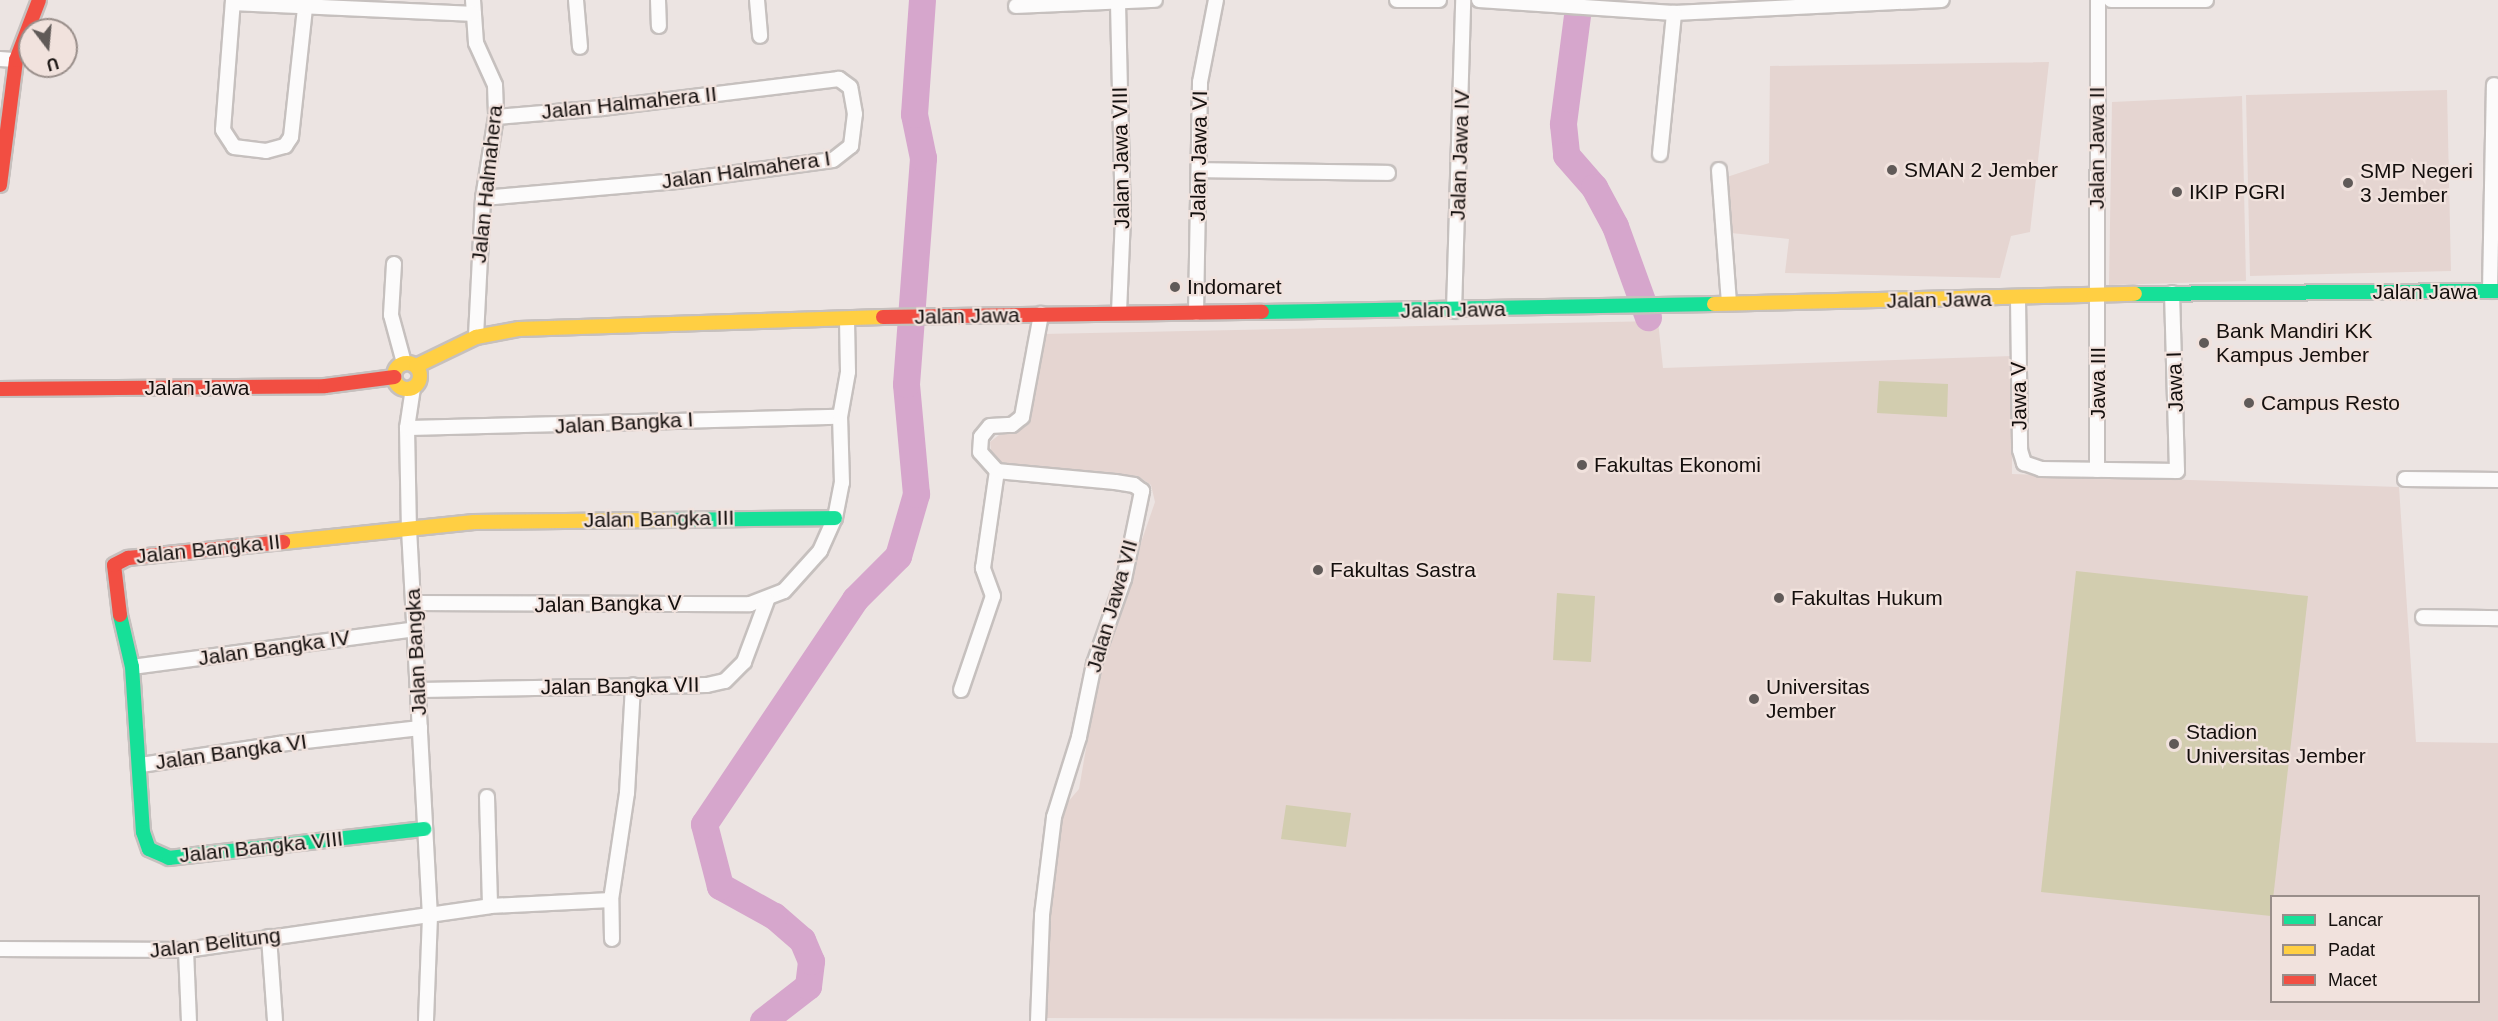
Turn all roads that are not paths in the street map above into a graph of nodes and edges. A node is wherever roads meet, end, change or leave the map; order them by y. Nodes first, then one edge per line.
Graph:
1 (39, 0) edge
2 (576, 0) edge
3 (658, 0) edge
4 (757, 0) edge
5 (1155, 0) edge
6 (1216, 0) edge
7 (1397, 0) edge
8 (1410, 0) edge
9 (1439, 0) edge
10 (1464, 0) edge
11 (1479, 0) edge
12 (1942, 0) edge
13 (2098, 0) edge
14 (2111, 0) edge
15 (2206, 0) edge
16 (1540, 1) edge
17 (233, 2) edge
18 (306, 3) edge
19 (1118, 3) junction
20 (1016, 6) dead end
21 (473, 7) edge
22 (1674, 13) junction
23 (659, 26) dead end
24 (760, 36) dead end
25 (580, 47) dead end
26 (0, 59) edge
27 (16, 60) junction
28 (2494, 85) dead end
29 (762, 87) joint
30 (496, 117) junction
31 (1660, 154) dead end
32 (1199, 170) junction
33 (1719, 170) dead end
34 (1388, 173) dead end
35 (0, 185) edge
36 (483, 198) junction
37 (394, 264) dead end
38 (2494, 291) edge
39 (2172, 293) junction
40 (2098, 296) junction
41 (2018, 299) junction
42 (1729, 302) junction
43 (1454, 311) junction
44 (1119, 313) junction
45 (1196, 313) junction
46 (1041, 314) junction
47 (847, 320) junction
48 (476, 337) junction
49 (410, 365) junction
50 (394, 377) junction
51 (413, 388) junction
52 (0, 389) edge
53 (840, 417) junction
54 (407, 428) junction
55 (2097, 470) junction
56 (997, 471) junction
57 (2405, 479) dead end
58 (2498, 480) edge
59 (835, 518) junction
60 (409, 529) junction
61 (767, 600) junction
62 (414, 603) junction
63 (2423, 617) dead end
64 (2498, 618) edge
65 (415, 629) junction
66 (132, 667) junction
67 (633, 685) junction
68 (420, 690) junction
69 (962, 690) dead end
70 (420, 728) junction
71 (141, 765) junction
72 (487, 797) dead end
73 (424, 829) junction
74 (611, 900) junction
75 (490, 906) junction
76 (429, 916) junction
77 (269, 937) junction
78 (612, 939) dead end
79 (0, 949) edge
80 (186, 950) junction
81 (189, 1021) edge
82 (275, 1021) edge
83 (426, 1021) edge
84 (1038, 1021) edge

1 - 27 main road
2 - 25 street
3 - 23 street
4 - 24 street
5 - 19 street
6 - 32 street, Jalan Jawa VI
7 - 8 street
8 - 9 street
10 - 43 street, Jalan Jawa IV
11 - 16 street
12 - 22 street
13 - 40 street, Jalan Jawa II
14 - 15 street
16 - 22 street
17 - 18 street
17 - 18 street
18 - 21 street
19 - 20 street
19 - 44 street, Jalan Jawa VIII
21 - 30 street, Jalan Halmahera
22 - 31 street
26 - 27 street
27 - 35 main road
28 - 38 street
29 - 30 street, Jalan Halmahera II
29 - 36 street, Jalan Halmahera I
30 - 36 street, Jalan Halmahera
32 - 34 street
32 - 45 street, Jalan Jawa VI
33 - 42 street
36 - 48 street, Jalan Halmahera
37 - 49 street
38 - 39 main road, Jalan Jawa
39 - 40 main road, Jalan Jawa
39 - 55 street, Jawa I
40 - 41 main road, Jalan Jawa
40 - 55 street, Jawa III
41 - 42 main road, Jalan Jawa
41 - 55 street, Jawa V
42 - 43 main road, Jalan Jawa
43 - 45 main road, Jalan Jawa
44 - 45 main road, Jalan Jawa
44 - 46 main road, Jalan Jawa
46 - 47 main road, Jalan Jawa
46 - 56 street
47 - 48 main road, Jalan Jawa
47 - 53 street
48 - 49 main road, Jalan Jawa
49 - 50 main road
49 - 51 main road
50 - 51 main road
50 - 52 main road, Jalan Jawa
51 - 54 street, Jalan Bangka
53 - 54 street, Jalan Bangka I
53 - 59 street
54 - 60 street, Jalan Bangka
56 - 69 street
56 - 84 street, Jalan Jawa VII
57 - 58 street
59 - 60 main road, Jalan Bangka III
59 - 61 street, Jalan Bangka V
60 - 62 street, Jalan Bangka
60 - 66 main road, Jalan Bangka II
61 - 62 street, Jalan Bangka V
61 - 67 street, Jalan Bangka VII
62 - 65 street, Jalan Bangka
63 - 64 street
65 - 66 street, Jalan Bangka IV
65 - 68 street, Jalan Bangka
66 - 71 main road, Jalan Bangka VI
67 - 68 street, Jalan Bangka VII
67 - 74 street
68 - 70 street, Jalan Bangka
70 - 71 street, Jalan Bangka VI
70 - 73 street, Jalan Bangka
71 - 73 main road, Jalan Bangka VIII
72 - 75 street
73 - 76 street, Jalan Bangka
74 - 75 street, Jalan Belitung
74 - 78 street
75 - 76 street, Jalan Belitung
76 - 77 street, Jalan Belitung
76 - 83 street, Jalan Bangka
77 - 80 street, Jalan Belitung
77 - 82 street
79 - 80 street, Jalan Belitung
80 - 81 street

